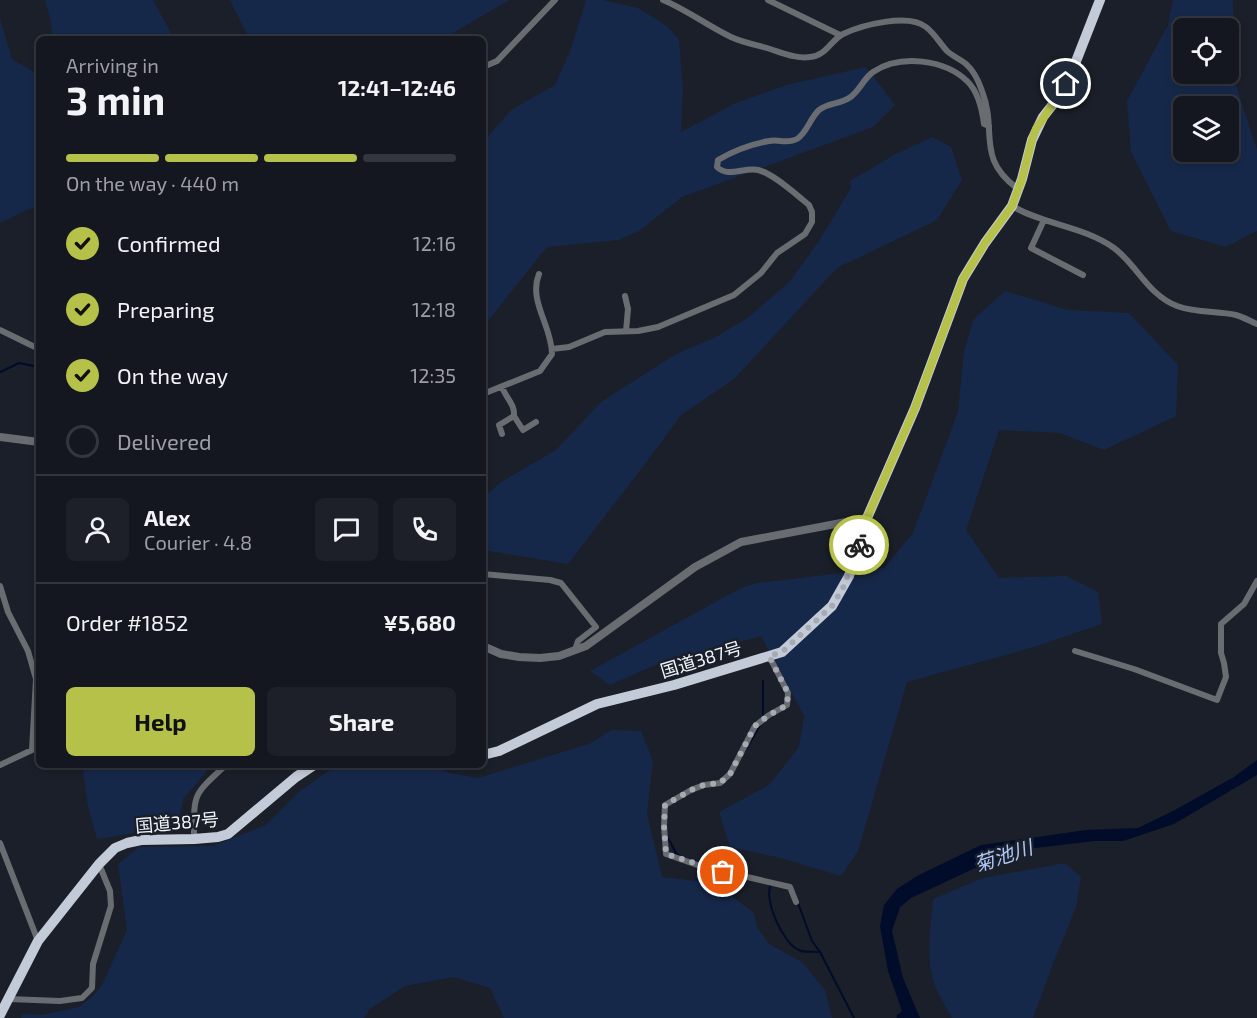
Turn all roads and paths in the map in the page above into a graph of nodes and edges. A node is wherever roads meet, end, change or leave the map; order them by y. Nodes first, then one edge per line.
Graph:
1 (555, 0) edge
2 (663, 0) edge
3 (768, 0) edge
4 (1100, 0) edge
5 (840, 35) junction
6 (486, 66) edge
7 (989, 126) junction
8 (1018, 189) junction
9 (1012, 206) junction
10 (1044, 220) junction
11 (539, 274) dead end
12 (1083, 274) dead end
13 (625, 296) dead end
14 (1257, 324) edge
15 (0, 330) edge
16 (626, 331) junction
17 (36, 348) edge
18 (552, 349) junction
19 (502, 387) junction
20 (486, 393) edge
21 (514, 416) junction
22 (536, 422) dead end
23 (502, 435) dead end
24 (0, 437) edge
25 (36, 442) edge
26 (867, 518) junction
27 (486, 574) edge
28 (1257, 581) edge
29 (0, 586) edge
30 (486, 647) edge
31 (575, 650) junction
32 (1075, 651) dead end
33 (769, 656) junction
34 (486, 754) edge
35 (0, 765) edge
36 (223, 768) edge
37 (310, 768) edge
38 (194, 839) junction
39 (0, 843) edge
40 (99, 864) junction
41 (796, 902) dead end
42 (38, 941) junction
43 (8, 999) junction
44 (0, 1015) edge

1 - 6 street
2 - 5 street
3 - 5 street
4 - 8 highway, 国道387号
5 - 7 street
7 - 8 street
7 - 16 street
8 - 9 highway, 国道387号
9 - 10 street
9 - 26 highway, 国道387号
10 - 12 street
10 - 14 street
11 - 18 street
13 - 16 street
15 - 17 street
16 - 18 street
18 - 19 street
19 - 20 street
19 - 21 street
21 - 22 street
21 - 23 street
24 - 25 street
26 - 31 street
26 - 33 highway, 国道387号
27 - 31 street
28 - 32 street
29 - 35 street
30 - 31 street
33 - 34 highway, 国道387号
33 - 41 street
36 - 38 street
37 - 38 highway, 国道387号
38 - 40 highway, 国道387号
39 - 42 street
40 - 42 highway, 国道387号
40 - 43 street
42 - 43 highway, 国道387号
43 - 44 highway, 国道387号

